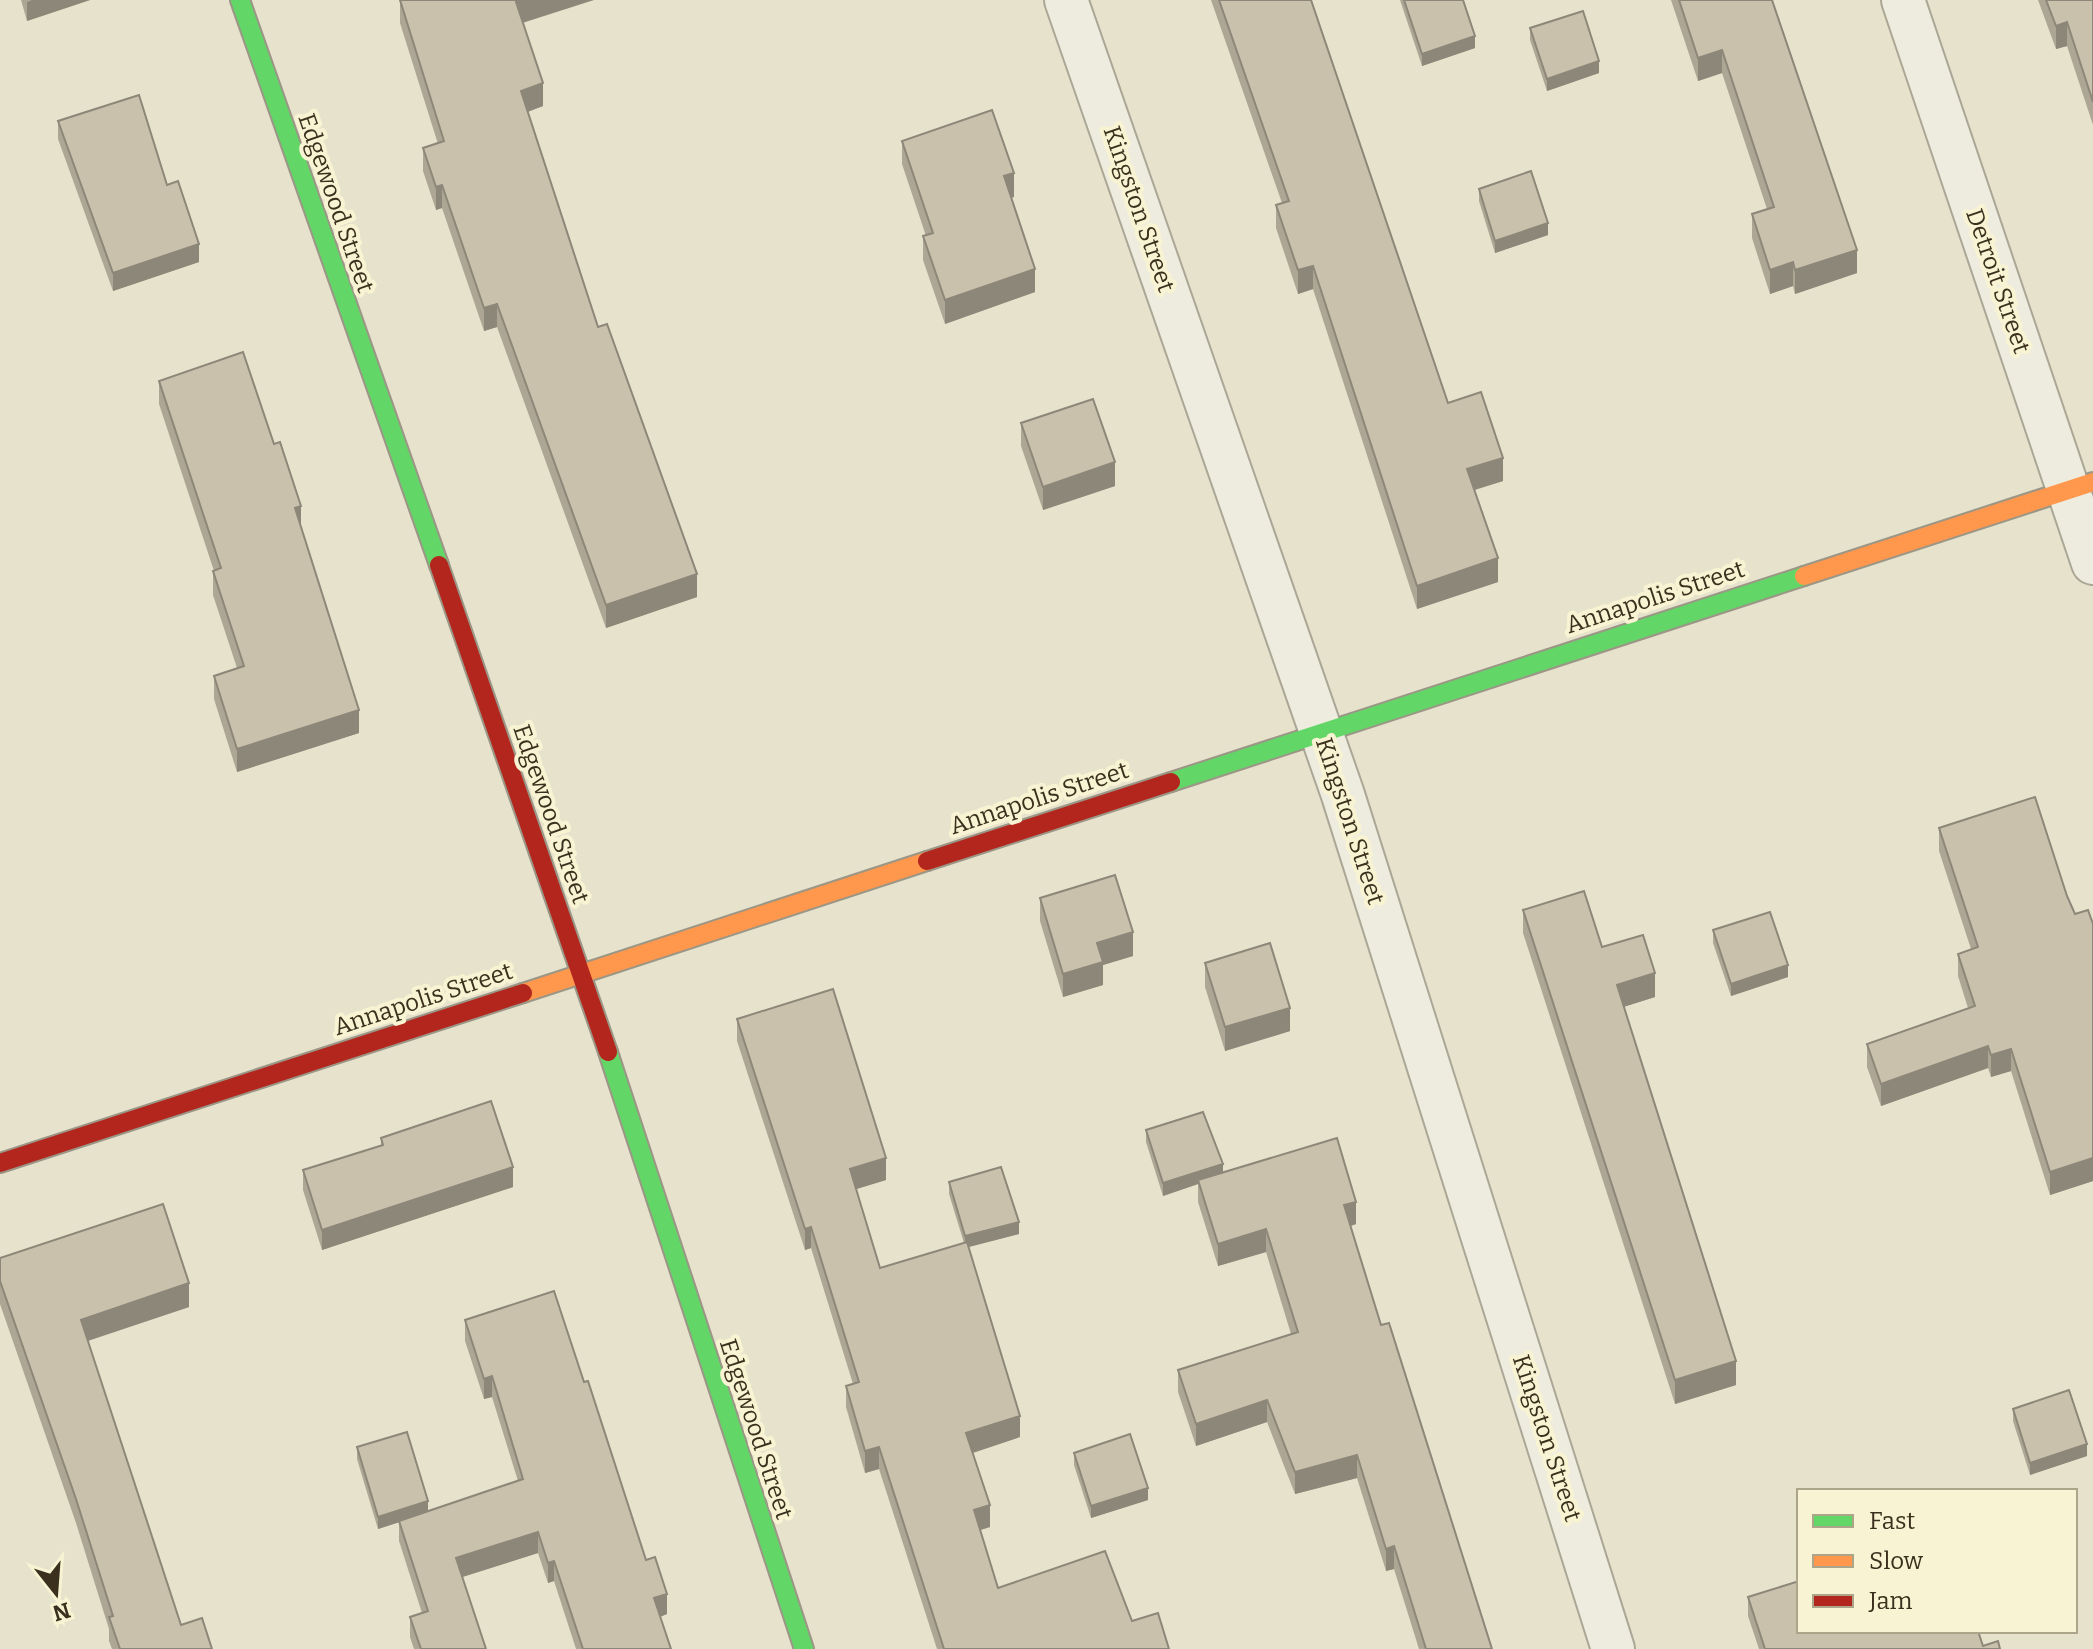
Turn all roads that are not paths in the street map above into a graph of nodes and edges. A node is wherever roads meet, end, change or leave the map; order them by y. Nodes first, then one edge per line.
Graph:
1 (240, 0) edge
2 (1066, 0) edge
3 (1903, 0) edge
4 (2081, 486) edge
5 (2093, 563) edge
6 (1320, 730) junction
7 (582, 972) junction
8 (0, 1163) edge
9 (804, 1649) edge
10 (1613, 1649) edge

1 - 7 street, Edgewood Street
2 - 6 street, Kingston Street
3 - 4 street, Detroit Street
4 - 5 street, Detroit Street
4 - 6 street, Annapolis Street
6 - 7 street, Annapolis Street
6 - 10 street, Kingston Street
7 - 8 street, Annapolis Street
7 - 9 street, Edgewood Street

